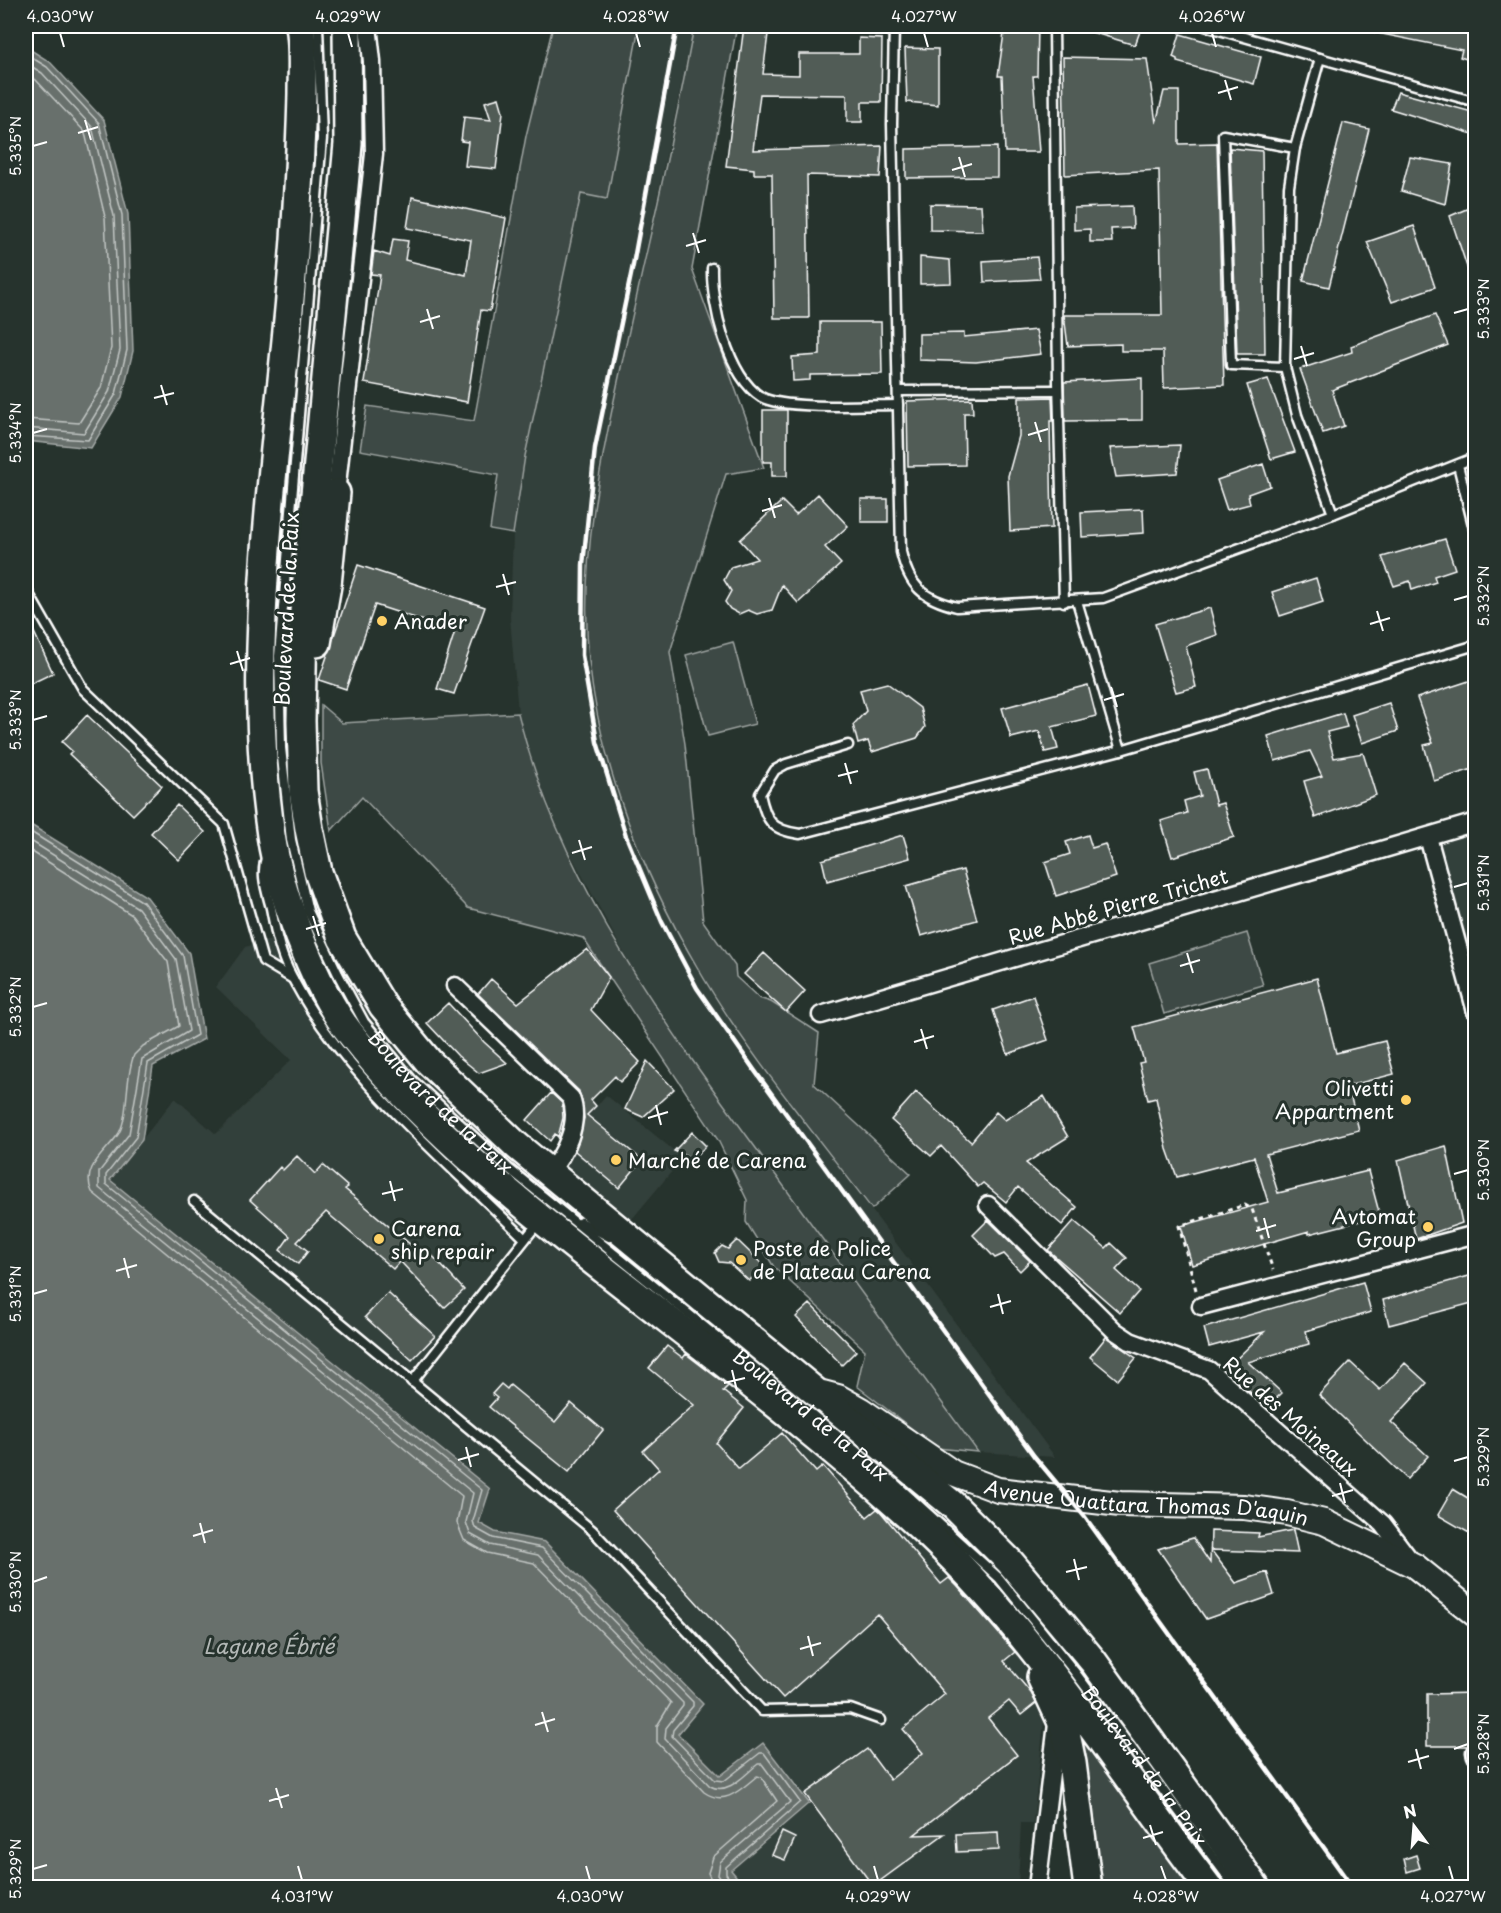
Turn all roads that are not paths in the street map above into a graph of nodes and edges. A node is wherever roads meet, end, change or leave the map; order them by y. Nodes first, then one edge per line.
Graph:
1 (347, 26) edge
2 (368, 26) edge
3 (894, 26) edge
4 (1054, 26) edge
5 (1204, 26) edge
6 (304, 28) edge
7 (1320, 58) junction
8 (1476, 102) edge
9 (1295, 148) junction
10 (712, 268) dead end
11 (1285, 367) junction
12 (1058, 390) junction
13 (898, 392) junction
14 (898, 405) junction
15 (1476, 457) edge
16 (1458, 465) junction
17 (336, 494) joint
18 (1333, 514) junction
19 (1476, 537) edge
20 (26, 589) edge
21 (1077, 601) junction
22 (1064, 602) junction
23 (1476, 645) edge
24 (303, 670) junction
25 (848, 745) dead end
26 (1121, 750) junction
27 (1476, 822) edge
28 (1428, 837) junction
29 (272, 841) junction
30 (294, 980) junction
31 (455, 986) dead end
32 (1476, 1012) edge
33 (821, 1015) dead end
34 (548, 1174) junction
35 (194, 1201) dead end
36 (988, 1205) dead end
37 (543, 1223) junction
38 (1476, 1234) edge
39 (642, 1258) junction
40 (1201, 1306) road end
41 (412, 1382) junction
42 (818, 1391) junction
43 (891, 1480) junction
44 (1414, 1566) junction
45 (982, 1587) junction
46 (1476, 1615) edge
47 (1025, 1637) junction
48 (1059, 1714) junction
49 (881, 1720) dead end
50 (1037, 1887) edge
51 (1088, 1887) edge
52 (1209, 1887) edge
53 (1236, 1887) edge
54 (1256, 1887) edge

1 - 24 main road, Boulevard de la Paix
2 - 17 street
3 - 13 lane
4 - 12 lane
5 - 7 lane
6 - 29 main road, Boulevard de la Paix
6 - 37 lane, Boulevard de la Paix
7 - 8 lane
7 - 9 lane
9 - 11 lane
9 - 11 lane
10 - 14 lane
11 - 18 lane
12 - 13 lane
12 - 22 lane
13 - 14 lane
14 - 22 lane
15 - 16 lane
16 - 18 lane
16 - 19 lane
17 - 24 main road
18 - 21 lane
20 - 30 lane
21 - 22 lane
21 - 26 lane
23 - 26 lane
24 - 34 main road, Boulevard de la Paix
25 - 26 lane
27 - 28 street, Rue Abbé Pierre Trichet
28 - 32 street
28 - 33 street, Rue Abbé Pierre Trichet
29 - 30 lane
29 - 37 main road, Boulevard de la Paix
30 - 37 lane
31 - 34 street
34 - 39 main road, Boulevard de la Paix
35 - 41 lane
36 - 44 street, Rue des Moineaux
37 - 39 lane
37 - 39 lane, Boulevard de la Paix
37 - 41 lane
37 - 45 main road, Boulevard de la Paix
38 - 40 street
39 - 42 main road, Boulevard de la Paix
39 - 43 lane, Boulevard de la Paix
41 - 49 lane
42 - 44 main road, Avenue Ouattara Thomas D'aquin
42 - 54 main road, Boulevard de la Paix
43 - 45 lane
43 - 53 lane, Boulevard de la Paix
44 - 46 main road, Avenue Ouattara Thomas D'aquin
45 - 47 main road, Boulevard de la Paix
47 - 48 main road
47 - 52 main road, Boulevard de la Paix
48 - 50 street
48 - 51 main road

